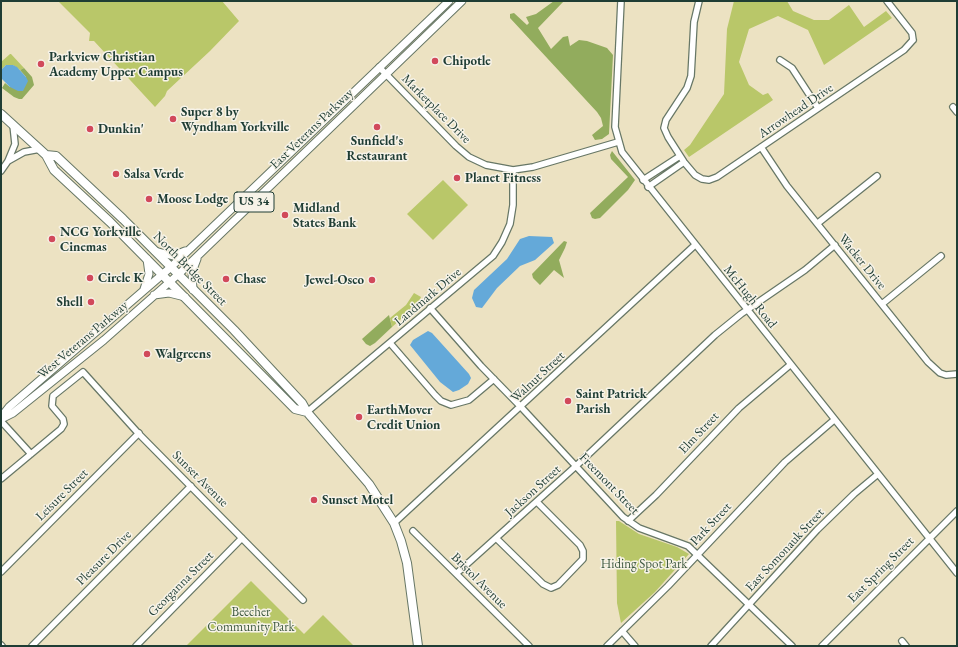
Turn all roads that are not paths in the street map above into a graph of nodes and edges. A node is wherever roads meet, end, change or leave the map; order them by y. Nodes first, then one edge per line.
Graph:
1 (449, 1) edge
2 (462, 1) edge
3 (622, 1) edge
4 (699, 1) edge
5 (887, 1) edge
6 (780, 60) dead end
7 (379, 67) junction
8 (385, 74) junction
9 (818, 108) junction
10 (1, 114) edge
11 (13, 125) junction
12 (618, 142) junction
13 (761, 147) junction
14 (43, 152) junction
15 (680, 156) junction
16 (8, 161) junction
17 (684, 162) junction
18 (513, 170) junction
19 (1, 171) edge
20 (877, 176) dead end
21 (643, 180) junction
22 (648, 186) junction
23 (818, 223) junction
24 (695, 245) junction
25 (835, 245) junction
26 (190, 249) junction
27 (155, 251) junction
28 (199, 255) junction
29 (941, 256) dead end
30 (147, 258) junction
31 (171, 267) junction
32 (162, 274) junction
33 (178, 274) junction
34 (170, 282) junction
35 (193, 290) junction
36 (143, 291) junction
37 (154, 296) junction
38 (186, 298) junction
39 (882, 304) junction
40 (430, 308) junction
41 (746, 310) junction
42 (390, 343) junction
43 (790, 365) junction
44 (957, 374) edge
45 (494, 379) junction
46 (521, 407) junction
47 (307, 412) junction
48 (1, 419) edge
49 (834, 420) junction
50 (139, 433) junction
51 (31, 454) junction
52 (576, 466) junction
53 (878, 474) junction
54 (1, 479) edge
55 (191, 486) junction
56 (537, 502) junction
57 (957, 510) edge
58 (628, 521) junction
59 (394, 523) junction
60 (413, 532) dead end
61 (242, 538) junction
62 (496, 538) junction
63 (929, 538) junction
64 (698, 554) junction
65 (1, 572) edge
66 (957, 573) edge
67 (457, 574) junction
68 (302, 600) dead end
69 (750, 604) junction
70 (622, 632) junction
71 (32, 646) edge
72 (136, 646) edge
73 (418, 646) edge
74 (529, 646) edge
75 (607, 646) edge
76 (636, 646) edge
77 (712, 646) edge
78 (792, 646) edge
79 (822, 646) edge

1 - 7 main road, East Veterans Parkway / US 34
2 - 8 main road, East Veterans Parkway / US 34
3 - 12 street, McHugh Road
4 - 15 street
5 - 9 street, Arrowhead Drive
6 - 9 street
7 - 8 street, Marketplace Drive
7 - 26 main road, East Veterans Parkway / US 34
8 - 18 street, Marketplace Drive
8 - 28 main road, East Veterans Parkway / US 34
9 - 13 street, Arrowhead Drive
10 - 11 highway, North Bridge Street
11 - 14 highway, North Bridge Street
11 - 16 street
12 - 18 street, Marketplace Drive
12 - 21 street, McHugh Road
13 - 17 street, Arrowhead Drive
13 - 23 street, Wacker Drive
14 - 16 street
14 - 27 highway, North Bridge Street
14 - 30 highway, North Bridge Street
15 - 17 street
15 - 21 street
16 - 19 street
17 - 22 street
18 - 40 street, Landmark Drive
20 - 23 street
21 - 22 street, McHugh Road
22 - 24 street, McHugh Road
23 - 25 street, Wacker Drive
24 - 41 street, McHugh Road
24 - 46 street, Walnut Street
25 - 39 street, Wacker Drive
25 - 41 street, Jackson Street
26 - 27 main road
26 - 31 main road, East Veterans Parkway / US 34
27 - 31 highway, North Bridge Street
28 - 33 main road, East Veterans Parkway / US 34
28 - 35 main road
29 - 39 street
30 - 32 highway, North Bridge Street
30 - 36 main road
31 - 32 main road, West Veterans Parkway / US 34
31 - 33 highway, North Bridge Street
32 - 34 highway, North Bridge Street
32 - 36 main road, West Veterans Parkway / US 34
33 - 34 main road, West Veterans Parkway / US 34
33 - 35 highway, North Bridge Street
34 - 37 main road, West Veterans Parkway / US 34
34 - 38 highway, North Bridge Street
35 - 47 highway, North Bridge Street
36 - 48 main road, West Veterans Parkway / US 34
37 - 38 main road
37 - 48 main road, West Veterans Parkway / US 34
38 - 47 highway, North Bridge Street
39 - 44 street, Wacker Drive
40 - 42 street, Landmark Drive
40 - 45 street, Freemont Street
41 - 43 street, McHugh Road
41 - 52 street, Jackson Street
42 - 45 street
42 - 47 street, Landmark Drive
43 - 49 street, McHugh Road
43 - 58 street, Elm Street
45 - 46 street, Freemont Street
46 - 52 street, Freemont Street
46 - 59 street, Walnut Street
47 - 59 highway, North Bridge Street
48 - 51 street
49 - 53 street, McHugh Road
49 - 64 street, Park Street
50 - 51 street, Sunset Avenue
50 - 55 street, Sunset Avenue
50 - 65 street, Leisure Street
51 - 54 street
52 - 56 street, Jackson Street
52 - 58 street, Freemont Street
53 - 63 street, McHugh Road
53 - 69 street, East Somonauk Street
55 - 61 street, Sunset Avenue
55 - 71 street, Pleasure Drive
56 - 62 street, Jackson Street
56 - 62 street
57 - 63 street, East Spring Street
58 - 64 street, Freemont Street
59 - 73 highway, North Bridge Street
60 - 67 street, Bristol Avenue
61 - 68 street, Sunset Avenue
61 - 72 street, Georganna Street
62 - 67 street, Jackson Street
63 - 66 street, McHugh Road
63 - 79 street, East Spring Street
64 - 69 street, Freemont Street
64 - 70 street, Park Street
67 - 74 street, Bristol Avenue
69 - 77 street, East Somonauk Street
69 - 78 street, Freemont Street
70 - 75 street, Park Street
70 - 76 street

